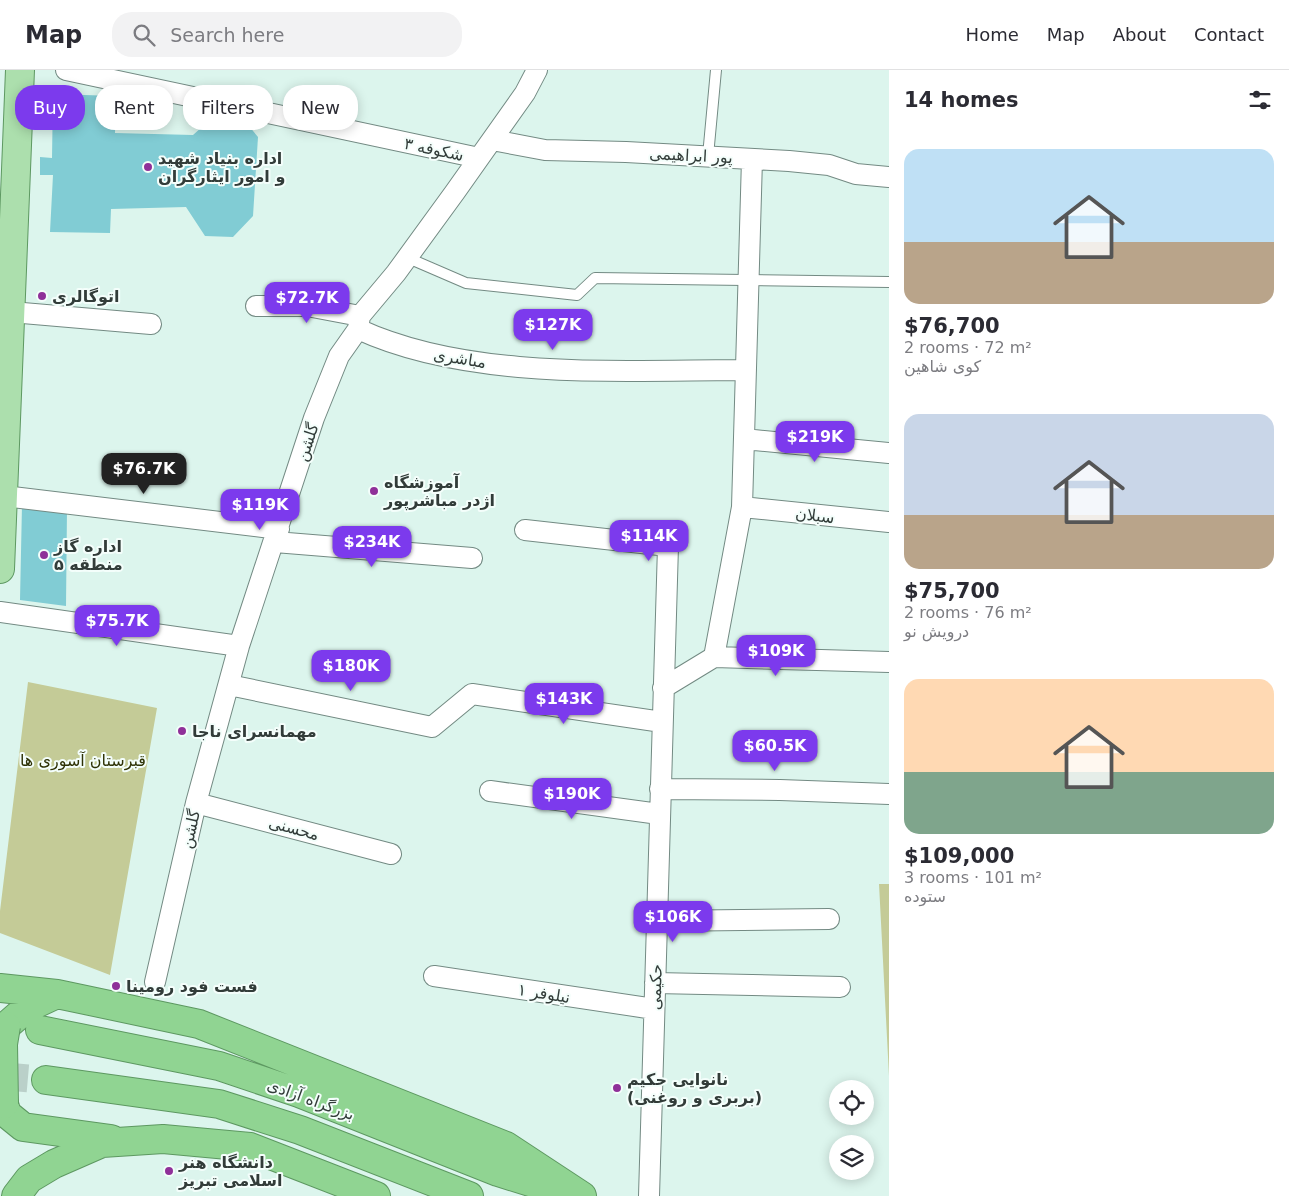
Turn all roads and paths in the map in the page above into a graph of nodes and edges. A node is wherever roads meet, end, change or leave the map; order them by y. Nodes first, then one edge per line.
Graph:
1 (20, 70) edge
2 (66, 70) edge
3 (537, 70) edge
4 (716, 70) edge
5 (492, 140) junction
6 (708, 156) junction
7 (479, 158) junction
8 (752, 159) junction
9 (889, 176) edge
10 (408, 258) junction
11 (749, 280) junction
12 (889, 282) edge
13 (256, 306) dead end
14 (11, 312) junction
15 (359, 322) junction
16 (151, 324) dead end
17 (746, 370) junction
18 (744, 439) junction
19 (889, 453) edge
20 (4, 496) junction
21 (742, 507) junction
22 (889, 522) edge
23 (525, 530) dead end
24 (277, 535) junction
25 (472, 558) dead end
26 (0, 569) edge
27 (0, 612) edge
28 (240, 646) junction
29 (714, 658) junction
30 (889, 662) edge
31 (229, 684) junction
32 (663, 688) junction
33 (662, 722) junction
34 (660, 789) junction
35 (490, 791) dead end
36 (889, 794) edge
37 (196, 803) junction
38 (659, 814) junction
39 (391, 854) dead end
40 (829, 919) dead end
41 (656, 921) junction
42 (434, 976) dead end
43 (155, 982) dead end
44 (655, 983) junction
45 (840, 987) dead end
46 (0, 988) edge
47 (57, 994) junction
48 (654, 1009) junction
49 (40, 1030) dead end
50 (46, 1080) tunnel mouth
51 (128, 1141) junction
52 (16, 1196) edge
53 (376, 1196) edge
54 (469, 1196) edge
55 (574, 1196) edge
56 (582, 1196) edge
57 (649, 1196) edge

1 - 14 main road
2 - 7 street, شکوفه ۳
3 - 5 street, گلشن
4 - 6 lane
5 - 6 street, پور ابراهیمی
5 - 7 street, گلشن
6 - 8 street, پور ابراهیمی
7 - 10 street, گلشن
8 - 9 street, پور ابراهیمی
8 - 11 street
10 - 11 lane
10 - 15 street, گلشن
11 - 12 lane
11 - 17 street
13 - 15 street, مباشری
14 - 16 street
14 - 20 main road
15 - 17 street, مباشری
15 - 24 street, گلشن
17 - 18 street
18 - 19 street
18 - 21 street
20 - 24 street
20 - 26 main road
21 - 22 street, سبلان
21 - 29 street
23 - 32 street, حکیمی
24 - 25 street
24 - 28 street, گلشن
27 - 28 street
28 - 31 street, گلشن
29 - 30 street
29 - 32 street
31 - 33 street
31 - 37 street, گلشن
32 - 33 street, حکیمی
33 - 34 street, حکیمی
34 - 36 street
34 - 38 street, حکیمی
35 - 38 street
37 - 39 street, محسنی
37 - 43 street, گلشن
38 - 41 street, حکیمی
40 - 41 street
41 - 44 street, حکیمی
42 - 48 street, نیلوفر ۱
44 - 45 street
44 - 48 street, حکیمی
46 - 47 highway
47 - 51 highway, bridge
47 - 56 highway
48 - 57 street, حکیمی
49 - 55 highway, بزرگراه آزادی
50 - 54 highway, بزرگراه آزادی
51 - 52 highway
51 - 53 highway

